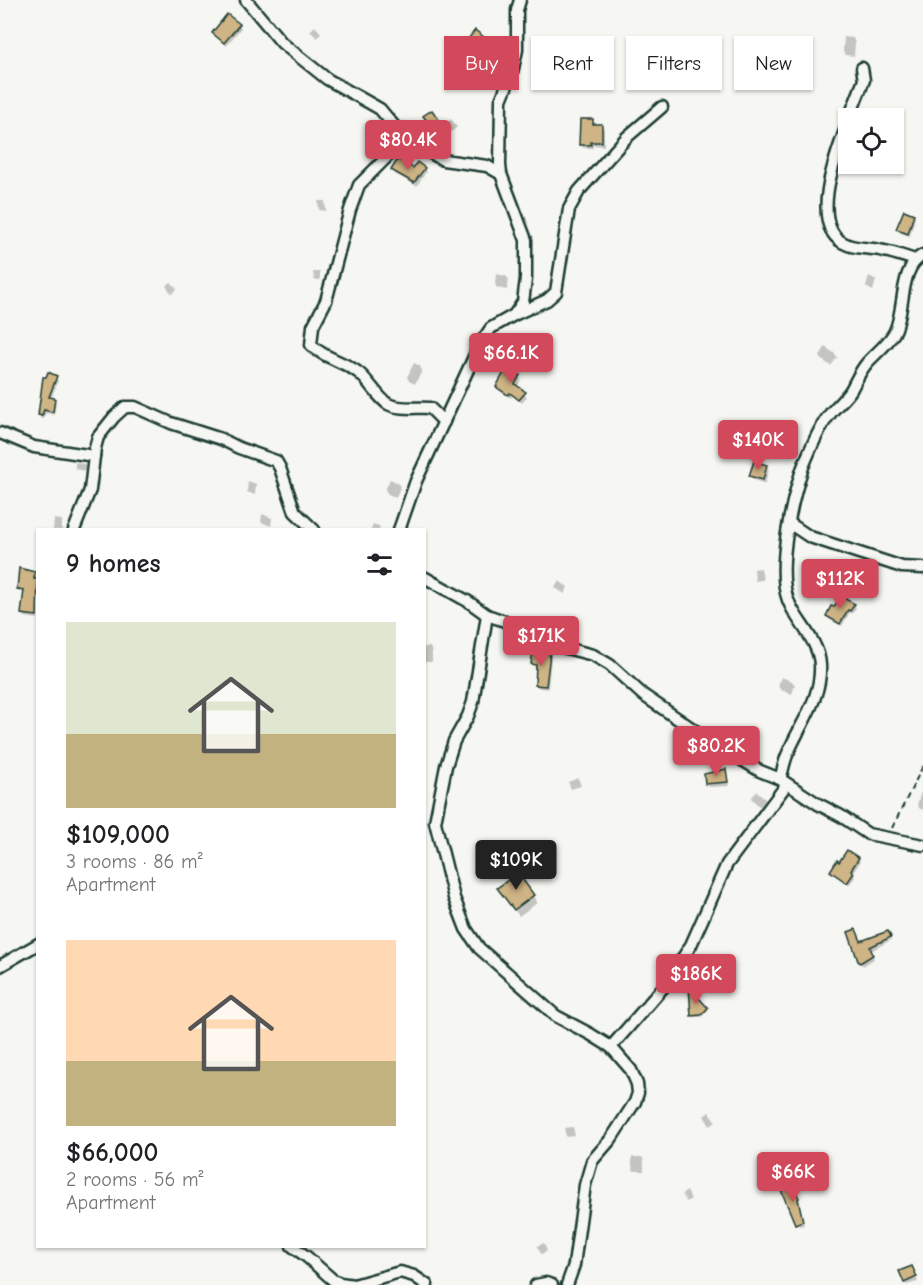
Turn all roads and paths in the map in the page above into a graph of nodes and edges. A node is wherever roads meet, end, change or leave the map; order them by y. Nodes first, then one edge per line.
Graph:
1 (246, 0) edge
2 (520, 0) edge
3 (862, 68) dead end
4 (662, 107) dead end
5 (853, 108) edge
6 (408, 139) junction
7 (838, 153) edge
8 (501, 174) junction
9 (919, 257) edge
10 (514, 315) junction
11 (444, 422) junction
12 (0, 434) edge
13 (93, 456) junction
14 (789, 523) junction
15 (75, 528) edge
16 (313, 528) edge
17 (400, 528) edge
18 (923, 568) edge
19 (426, 578) edge
20 (487, 615) junction
21 (923, 766) edge
22 (784, 782) junction
23 (430, 822) edge
24 (887, 839) junction
25 (923, 845) edge
26 (36, 945) edge
27 (0, 966) edge
28 (611, 1047) junction
29 (295, 1248) edge
30 (427, 1285) edge
31 (536, 1285) edge
32 (552, 1285) edge
33 (567, 1285) edge

1 - 6 street
2 - 8 street
3 - 5 street
4 - 10 street
6 - 8 street
6 - 11 street
7 - 9 street
8 - 10 street
9 - 14 street
10 - 11 street
11 - 17 street
12 - 13 street
13 - 15 street
13 - 16 street
14 - 18 street
14 - 22 street
19 - 20 street
20 - 22 street
20 - 23 street
21 - 24 path
22 - 24 street
22 - 28 street
23 - 28 street
24 - 25 street
26 - 27 street
28 - 33 street
29 - 30 street
31 - 32 street

